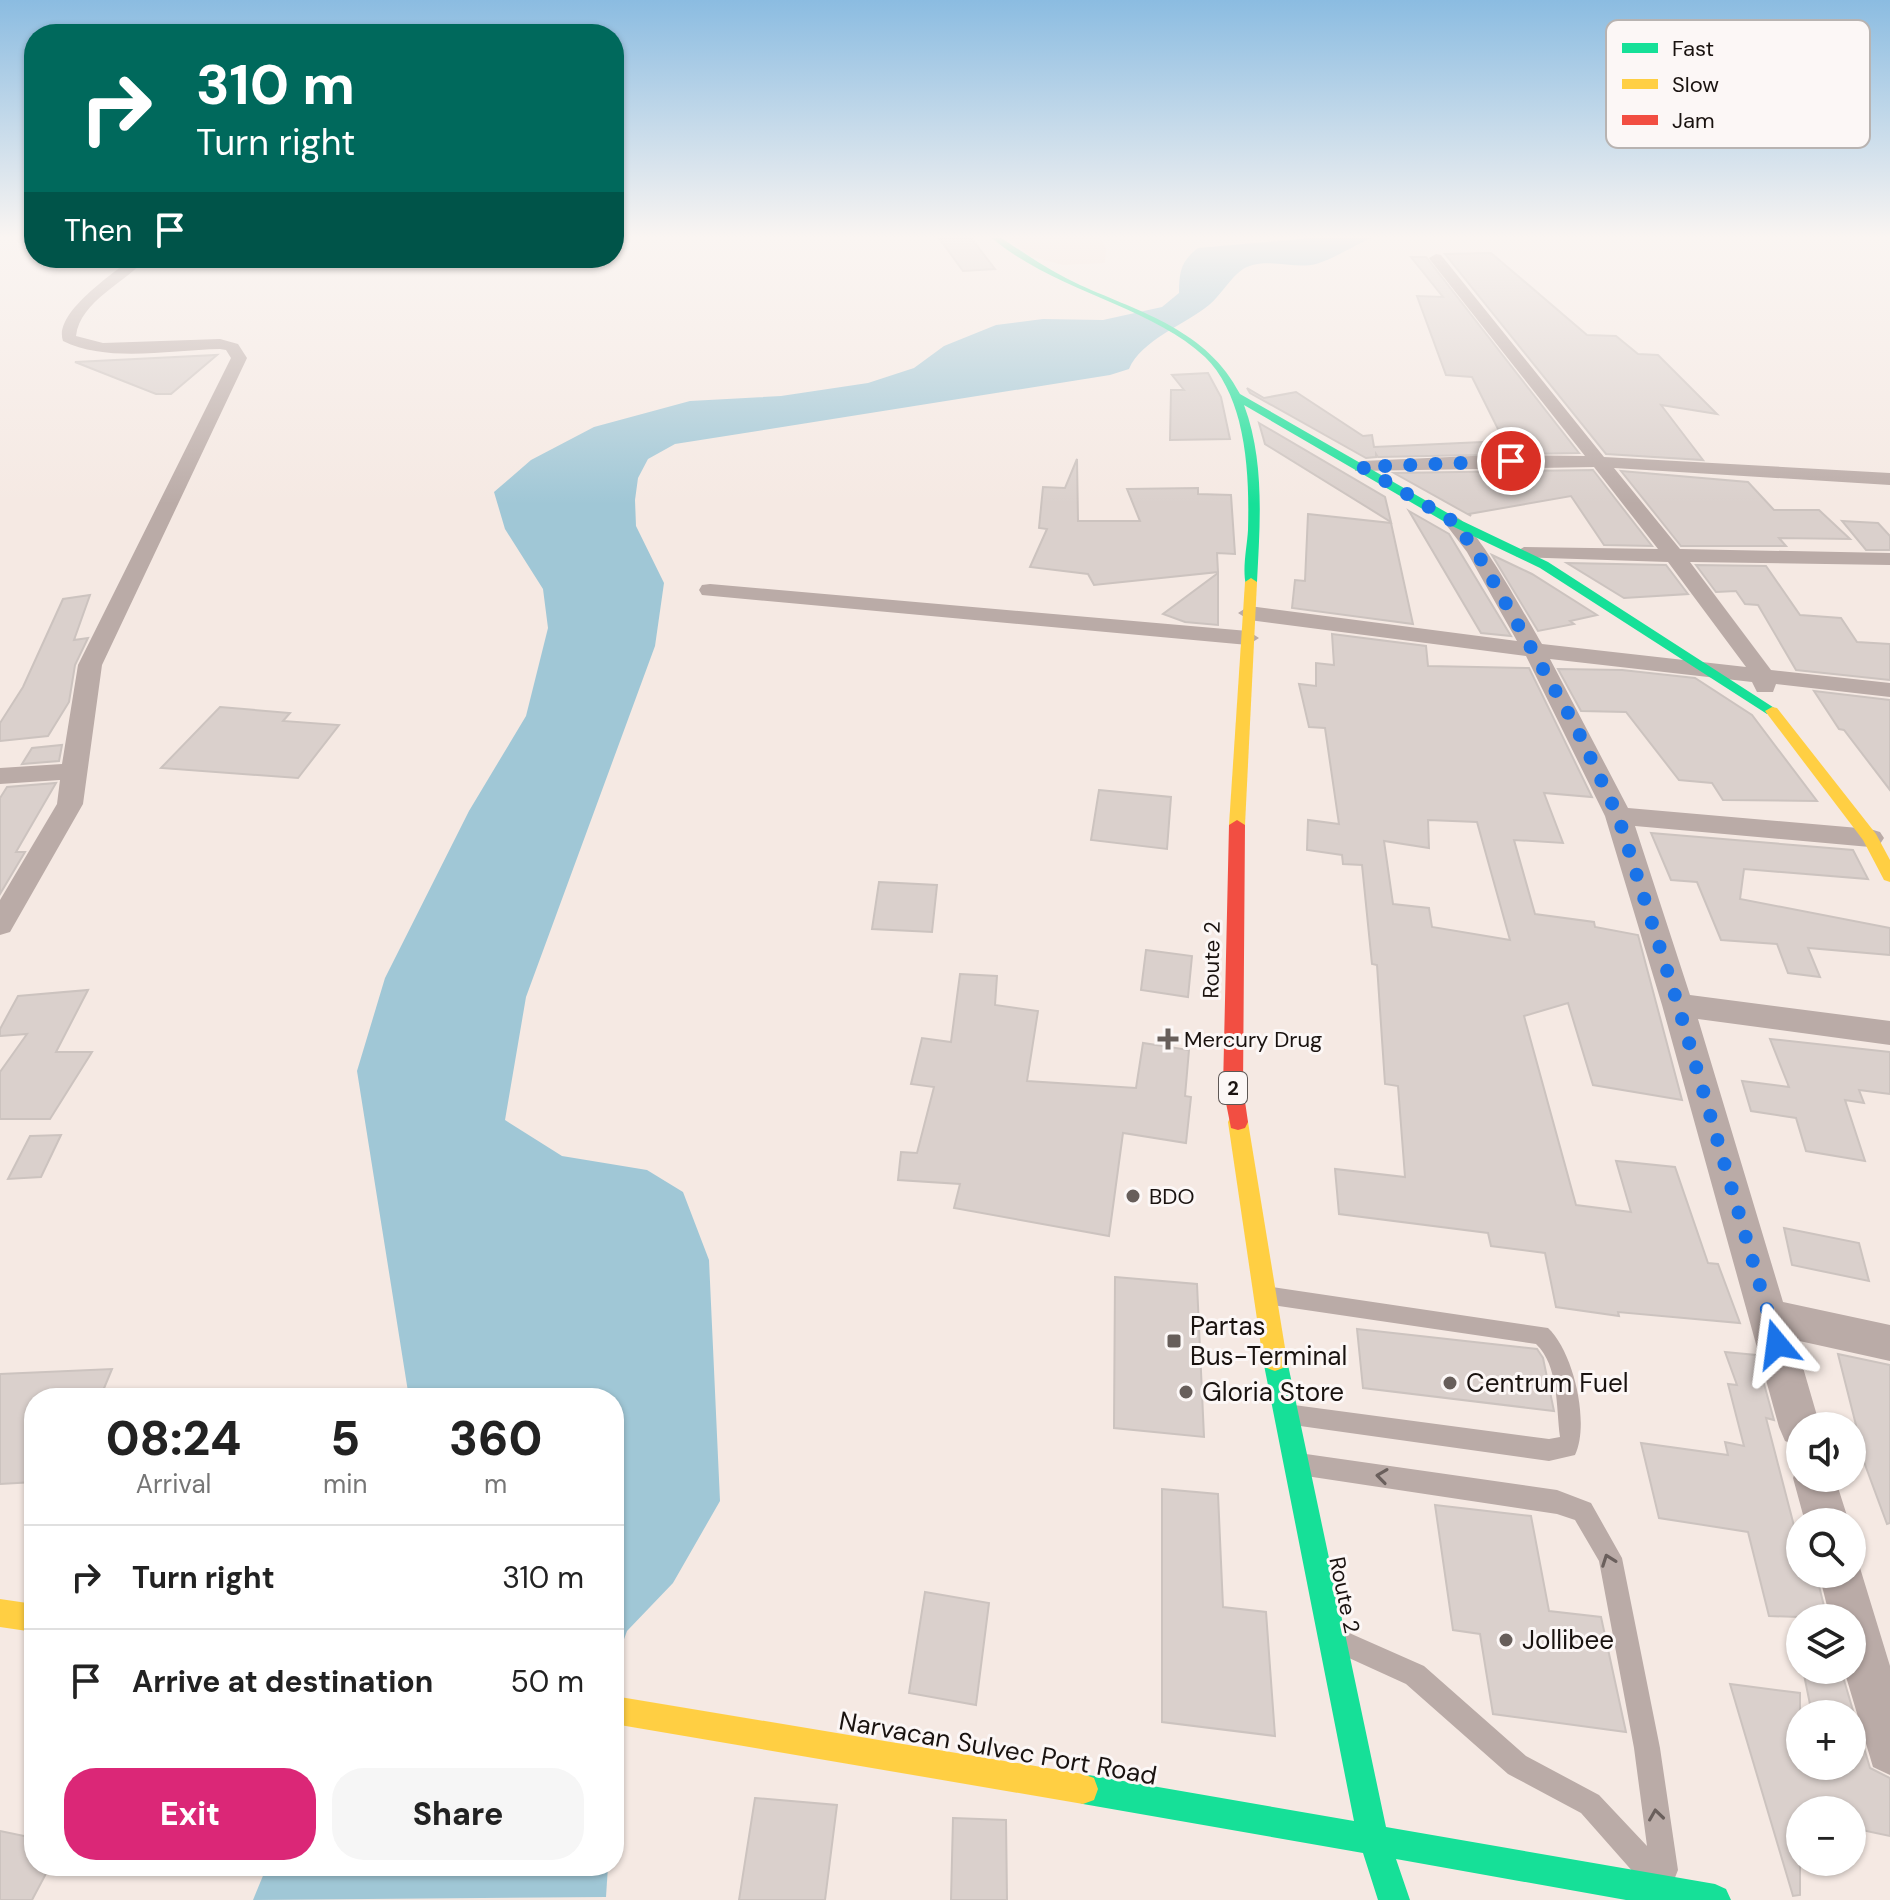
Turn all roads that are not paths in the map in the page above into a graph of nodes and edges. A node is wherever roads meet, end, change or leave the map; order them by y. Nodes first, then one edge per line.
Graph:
1 (70, 327) edge
2 (1160, 327) edge
3 (1491, 327) edge
4 (1236, 396) junction
5 (1599, 462) junction
6 (1362, 467) junction
7 (1890, 479) edge
8 (1454, 522) junction
9 (1524, 553) junction
10 (1670, 553) junction
11 (1890, 559) edge
12 (710, 590) dead end
13 (1249, 613) junction
14 (1248, 638) junction
15 (1534, 650) junction
16 (1707, 668) junction
17 (1763, 675) junction
18 (1890, 690) edge
19 (1767, 705) junction
20 (75, 771) junction
21 (0, 776) edge
22 (1618, 816) junction
23 (1880, 840) edge
24 (1890, 876) edge
25 (0, 925) edge
26 (1678, 1005) junction
27 (1890, 1033) edge
28 (1263, 1294) junction
29 (1769, 1317) junction
30 (1890, 1343) edge
31 (1796, 1412) edge
32 (1283, 1414) junction
33 (1292, 1463) junction
34 (1845, 1588) edge
35 (0, 1613) edge
36 (24, 1617) edge
37 (1329, 1636) junction
38 (624, 1712) edge
39 (1890, 1750) edge
40 (1373, 1838) junction
41 (1667, 1892) junction
42 (1394, 1900) edge
43 (1715, 1900) edge

1 - 20 street
2 - 4 main road, Route 2 / 2
3 - 5 street
4 - 6 main road
4 - 13 main road, Route 2 / 2
5 - 6 street
5 - 7 street
5 - 10 street
6 - 8 main road
8 - 9 main road
8 - 15 street
9 - 10 street
9 - 16 main road
10 - 11 street
10 - 17 street
12 - 14 street
13 - 14 main road, Route 2 / 2
13 - 15 street
14 - 28 main road, Route 2 / 2
15 - 16 street
15 - 22 street
16 - 17 street
16 - 19 main road
17 - 18 street
17 - 19 street
19 - 23 main road
20 - 21 street
20 - 25 street
22 - 23 street
22 - 26 street
23 - 24 main road
26 - 27 street
26 - 29 street
28 - 32 main road, Route 2 / 2
28 - 32 lane
29 - 30 street
29 - 31 street
32 - 33 main road, Route 2 / 2
33 - 37 main road, Route 2 / 2
41 -> 33 lane
34 - 39 street
35 - 36 main road
37 - 40 main road, Route 2 / 2
37 - 41 lane
38 - 40 main road, Narvacan Sulvec Port Road
40 - 41 main road, Narvacan Sulvec Port Road
40 - 42 main road, Route 2 / 2
41 - 43 main road, Narvacan Sulvec Port Road

